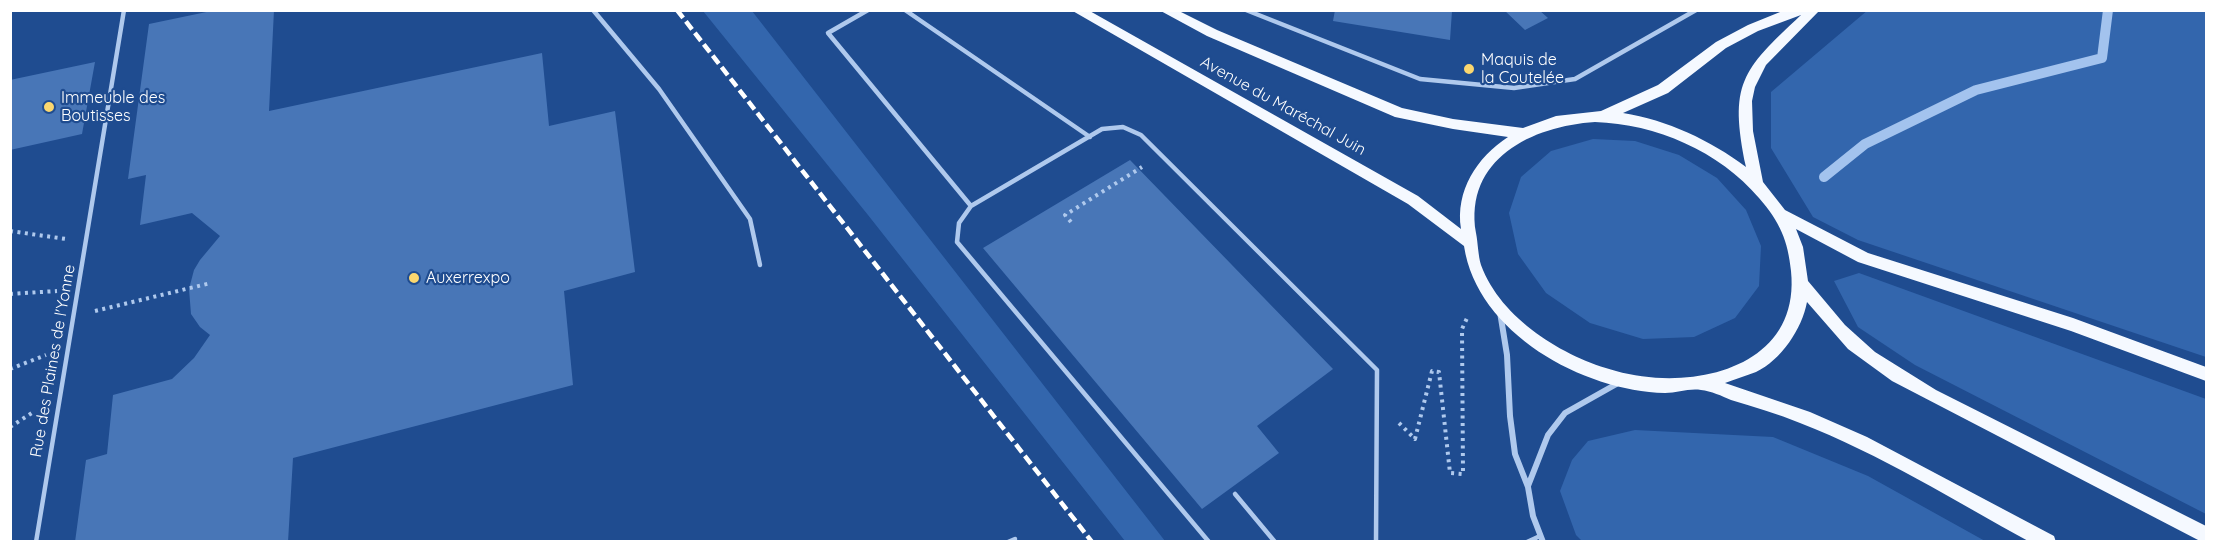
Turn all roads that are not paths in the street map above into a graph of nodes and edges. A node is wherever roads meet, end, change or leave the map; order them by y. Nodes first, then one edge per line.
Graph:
1 (124, 10) edge
2 (593, 10) edge
3 (868, 10) edge
4 (905, 10) edge
5 (1077, 10) edge
6 (1165, 10) edge
7 (1246, 10) edge
8 (1696, 10) edge
9 (1800, 10) edge
10 (1814, 10) edge
11 (1602, 117) junction
12 (1521, 133) junction
13 (1090, 136) junction
14 (1756, 184) junction
15 (971, 206) junction
16 (1780, 214) junction
17 (1466, 241) junction
18 (760, 265) dead end
19 (1801, 283) junction
20 (1500, 309) junction
21 (2206, 374) edge
22 (1621, 381) junction
23 (1706, 384) junction
24 (1528, 487) junction
25 (1235, 494) dead end
26 (2206, 535) edge
27 (1015, 539) dead end
28 (1542, 539) edge
29 (36, 542) edge
30 (1008, 542) edge
31 (1209, 542) edge
32 (1275, 542) edge
33 (1376, 542) edge
34 (1527, 542) edge
35 (2048, 542) edge

1 - 29 lane, Rue des Plaines de l'Yonne
2 - 18 lane
3 - 15 lane
4 - 13 lane
5 - 17 main road, Avenue du Maréchal Juin
6 - 12 main road, Avenue du Maréchal Juin
7 - 8 lane
9 - 11 main road
10 - 14 main road
11 - 12 main road
11 - 14 main road
12 - 17 main road
13 - 15 lane
13 - 33 lane
14 - 16 main road
15 - 31 lane
16 - 19 main road
16 - 21 main road
17 - 20 main road
19 - 23 main road
19 - 26 main road
20 - 22 main road
20 - 24 street
22 - 23 main road
22 - 24 street
23 - 35 main road
24 - 28 street
25 - 32 lane
27 - 30 lane
28 - 34 lane

